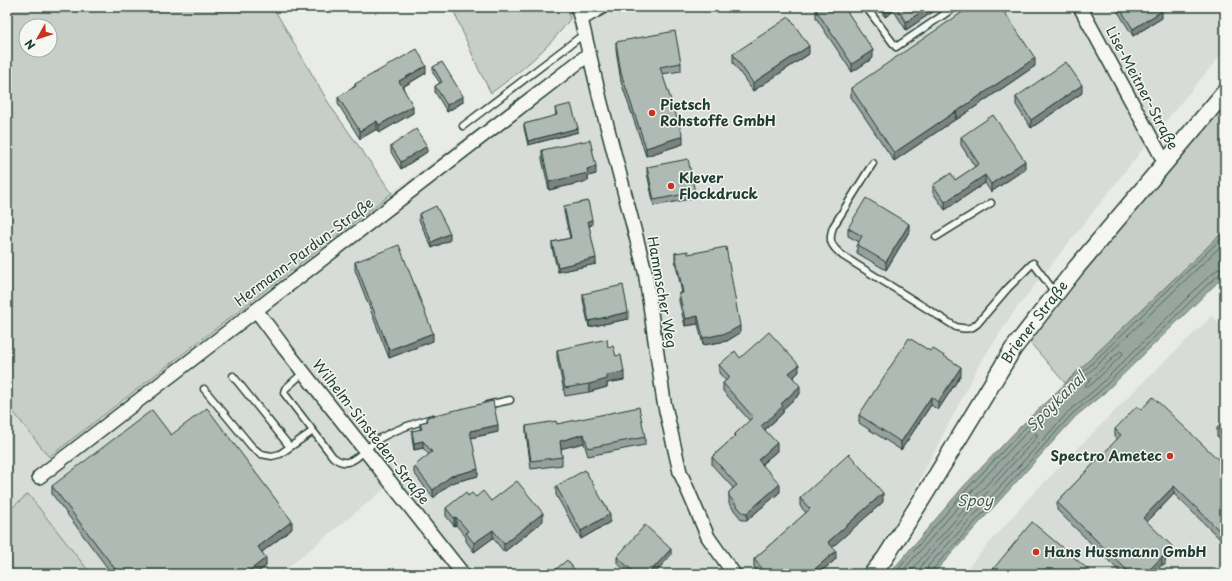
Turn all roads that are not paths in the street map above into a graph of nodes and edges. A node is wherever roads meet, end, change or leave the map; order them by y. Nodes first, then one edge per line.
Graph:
1 (602, 7) edge
2 (866, 7) edge
3 (955, 7) edge
4 (1080, 7) edge
5 (579, 13) edge
6 (585, 33) junction
7 (590, 54) junction
8 (1225, 92) edge
9 (463, 126) dead end
10 (873, 163) dead end
11 (1164, 163) junction
12 (991, 202) dead end
13 (936, 237) dead end
14 (1056, 294) junction
15 (256, 310) junction
16 (304, 372) junction
17 (233, 376) dead end
18 (204, 389) dead end
19 (510, 400) dead end
20 (479, 407) edge
21 (443, 416) edge
22 (313, 431) junction
23 (290, 447) junction
24 (365, 450) junction
25 (39, 477) dead end
26 (463, 574) edge
27 (734, 574) edge
28 (872, 574) edge

1 - 5 street
2 - 3 lane
4 - 11 street, Lise-Meitner-Straße
5 - 6 street, Hammscher Weg
6 - 7 street, Hammscher Weg
6 - 9 lane
7 - 15 street, Hermann-Pardun-Straße
7 - 27 street, Hammscher Weg
8 - 11 street, Briener Straße
10 - 14 lane
11 - 14 street, Briener Straße
12 - 13 lane
14 - 28 street, Briener Straße
15 - 16 street, Wilhelm-Sinsteden-Straße
15 - 25 street, Hermann-Pardun-Straße
16 - 22 lane
16 - 24 street, Wilhelm-Sinsteden-Straße
17 - 23 lane
18 - 23 lane
19 - 20 lane
21 - 24 lane
22 - 23 lane
22 - 24 lane
24 - 26 street, Wilhelm-Sinsteden-Straße

